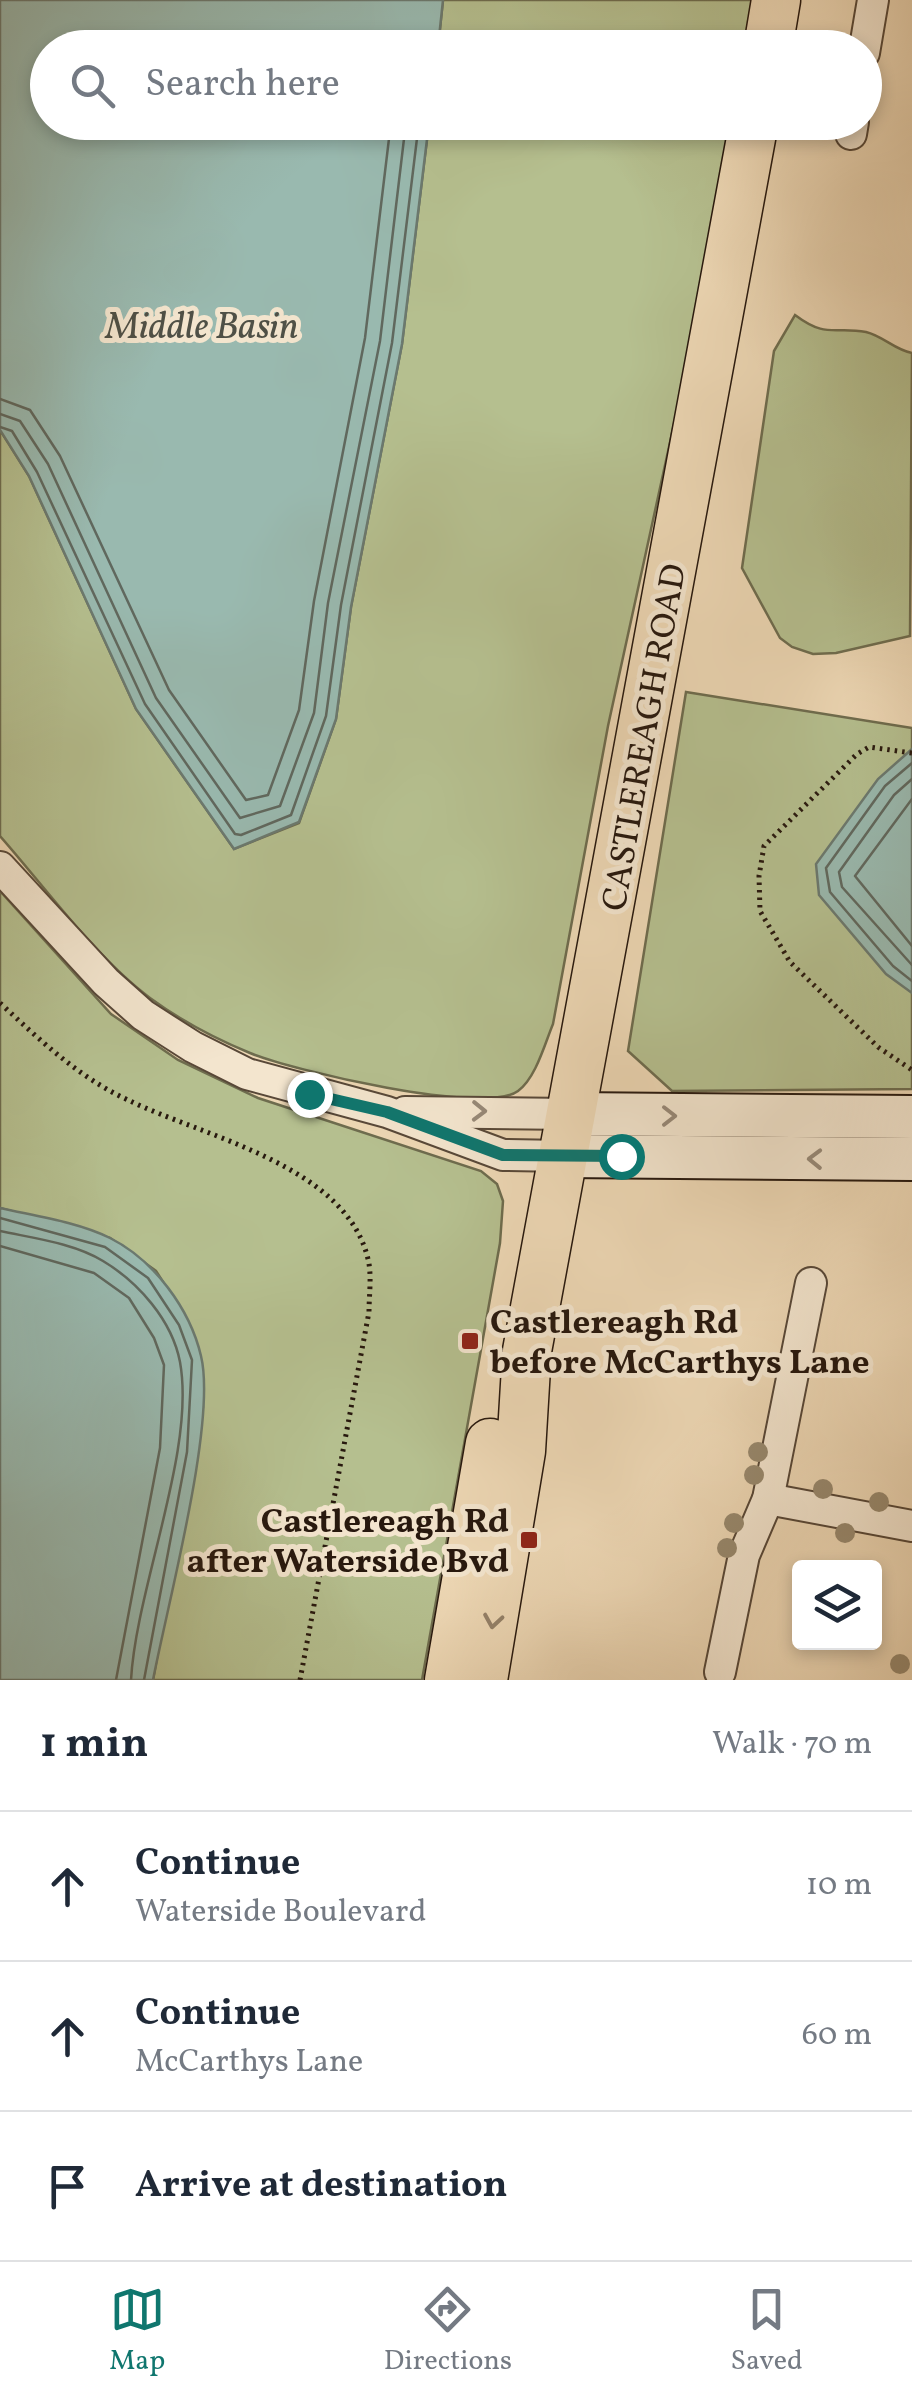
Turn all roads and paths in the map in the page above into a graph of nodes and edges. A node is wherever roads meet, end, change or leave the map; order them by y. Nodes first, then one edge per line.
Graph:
1 (776, 0) edge
2 (874, 0) edge
3 (771, 30) edge
4 (868, 30) edge
5 (751, 140) edge
6 (912, 754) edge
7 (0, 867) edge
8 (0, 1003) edge
9 (912, 1070) edge
10 (387, 1112) junction
11 (912, 1117) edge
12 (568, 1135) junction
13 (912, 1158) edge
14 (811, 1283) dead end
15 (527, 1351) junction
16 (768, 1499) junction
17 (912, 1526) edge
18 (720, 1672) dead end
19 (300, 1680) edge
20 (448, 1680) edge
21 (483, 1680) edge

1 - 3 main road
2 - 4 street
5 - 12 main road, CASTLEREAGH ROAD
6 - 9 path
7 - 10 street
8 - 19 path
10 -> 12 street
10 - 12 street
12 -> 11 street
13 -> 12 street
12 - 15 main road, CASTLEREAGH ROAD
14 - 16 street
15 - 20 main road, CASTLEREAGH ROAD
15 -> 21 main road, CASTLEREAGH ROAD
16 - 17 street
16 - 18 street

